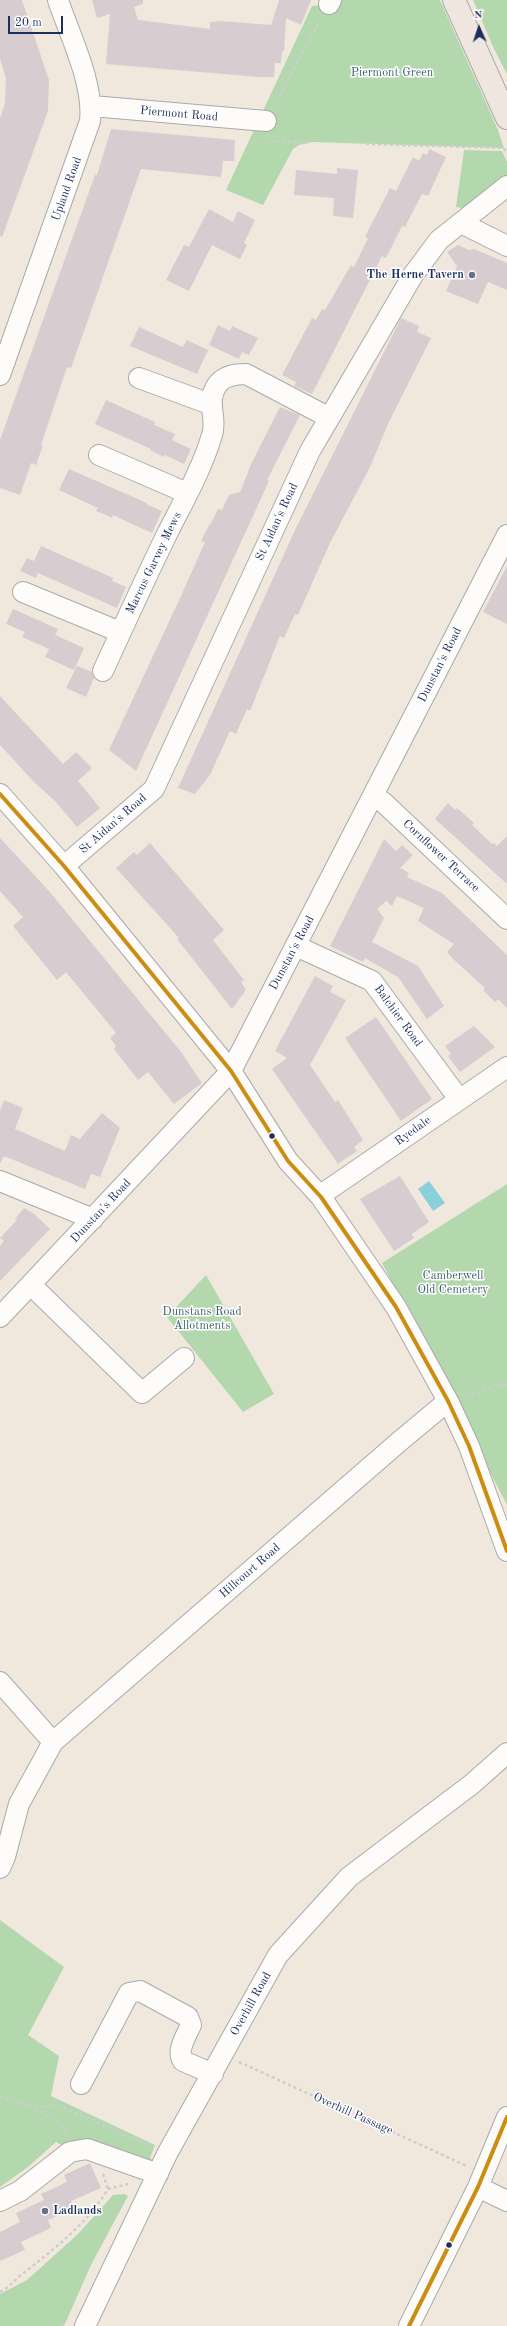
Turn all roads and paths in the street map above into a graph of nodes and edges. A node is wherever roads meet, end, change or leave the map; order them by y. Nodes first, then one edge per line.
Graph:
1 (58, 0) edge
2 (454, 0) edge
3 (330, 2) edge
4 (92, 106) junction
5 (507, 118) edge
6 (266, 121) junction
7 (312, 142) dead end
8 (366, 144) dead end
9 (507, 151) edge
10 (507, 186) edge
11 (461, 223) junction
12 (507, 246) edge
13 (0, 375) edge
14 (139, 378) dead end
15 (210, 404) junction
16 (328, 417) junction
17 (99, 455) dead end
18 (187, 493) junction
19 (507, 535) edge
20 (501, 563) edge
21 (23, 592) dead end
22 (120, 632) junction
23 (103, 671) dead end
24 (0, 794) edge
25 (373, 797) junction
26 (64, 866) junction
27 (507, 918) edge
28 (296, 946) junction
29 (507, 1067) edge
30 (231, 1071) junction
31 (459, 1099) junction
32 (0, 1181) edge
33 (321, 1197) junction
34 (93, 1219) junction
35 (31, 1285) junction
36 (0, 1317) edge
37 (184, 1358) dead end
38 (507, 1385) edge
39 (448, 1402) junction
40 (507, 1551) edge
41 (0, 1682) edge
42 (53, 1742) junction
43 (507, 1753) edge
44 (0, 1868) edge
45 (222, 2055) junction
46 (213, 2074) junction
47 (82, 2084) dead end
48 (0, 2097) edge
49 (35, 2108) junction
50 (507, 2117) edge
51 (70, 2152) junction
52 (167, 2154) junction
53 (102, 2172) dead end
54 (481, 2180) junction
55 (154, 2181) junction
56 (108, 2189) junction
57 (0, 2201) edge
58 (507, 2201) edge
59 (0, 2292) edge
60 (85, 2326) edge
61 (409, 2326) edge

1 - 4 street, Upland Road
2 - 5 main road
3 - 6 path
4 - 6 street, Piermont Road
4 - 13 street, Upland Road
6 - 7 path
8 - 9 path
10 - 11 street, St Aidan's Road
11 - 12 street
11 - 16 street, St Aidan's Road
14 - 15 street
15 - 16 street
15 - 18 street, Marcus Garvey Mews
16 - 26 street, St Aidan's Road
17 - 18 street
18 - 22 street, Marcus Garvey Mews
19 - 20 street, Dunstan's Road
20 - 25 street, Dunstan's Road
21 - 22 street
22 - 23 street, Marcus Garvey Mews
24 - 26 street
25 - 27 street, Cornflower Terrace
25 - 28 street, Dunstan's Road
26 - 30 street
28 - 30 street, Dunstan's Road
28 - 31 street, Balchier Road
29 - 31 street, Ryedale
30 - 33 street
30 - 34 street, Dunstan's Road
31 - 33 street, Ryedale
32 - 34 street
33 - 39 street
34 - 35 street, Dunstan's Road
35 - 36 street, Dunstan's Road
35 - 37 street
38 - 39 path
39 - 40 street
39 - 42 street, Hillcourt Road
41 - 42 street
42 - 44 street
43 - 45 street, Overhill Road
45 - 46 street, Overhill Road
45 - 54 path, Overhill Passage
46 - 47 street
46 - 52 street, Overhill Road
48 - 49 path
49 - 51 path
49 - 52 path
50 - 54 street
51 - 55 street
51 - 57 street
52 - 55 street, Overhill Road
53 - 56 path
54 - 58 street
54 - 61 street
55 - 56 path
55 - 60 street, Overhill Road
56 - 59 path

